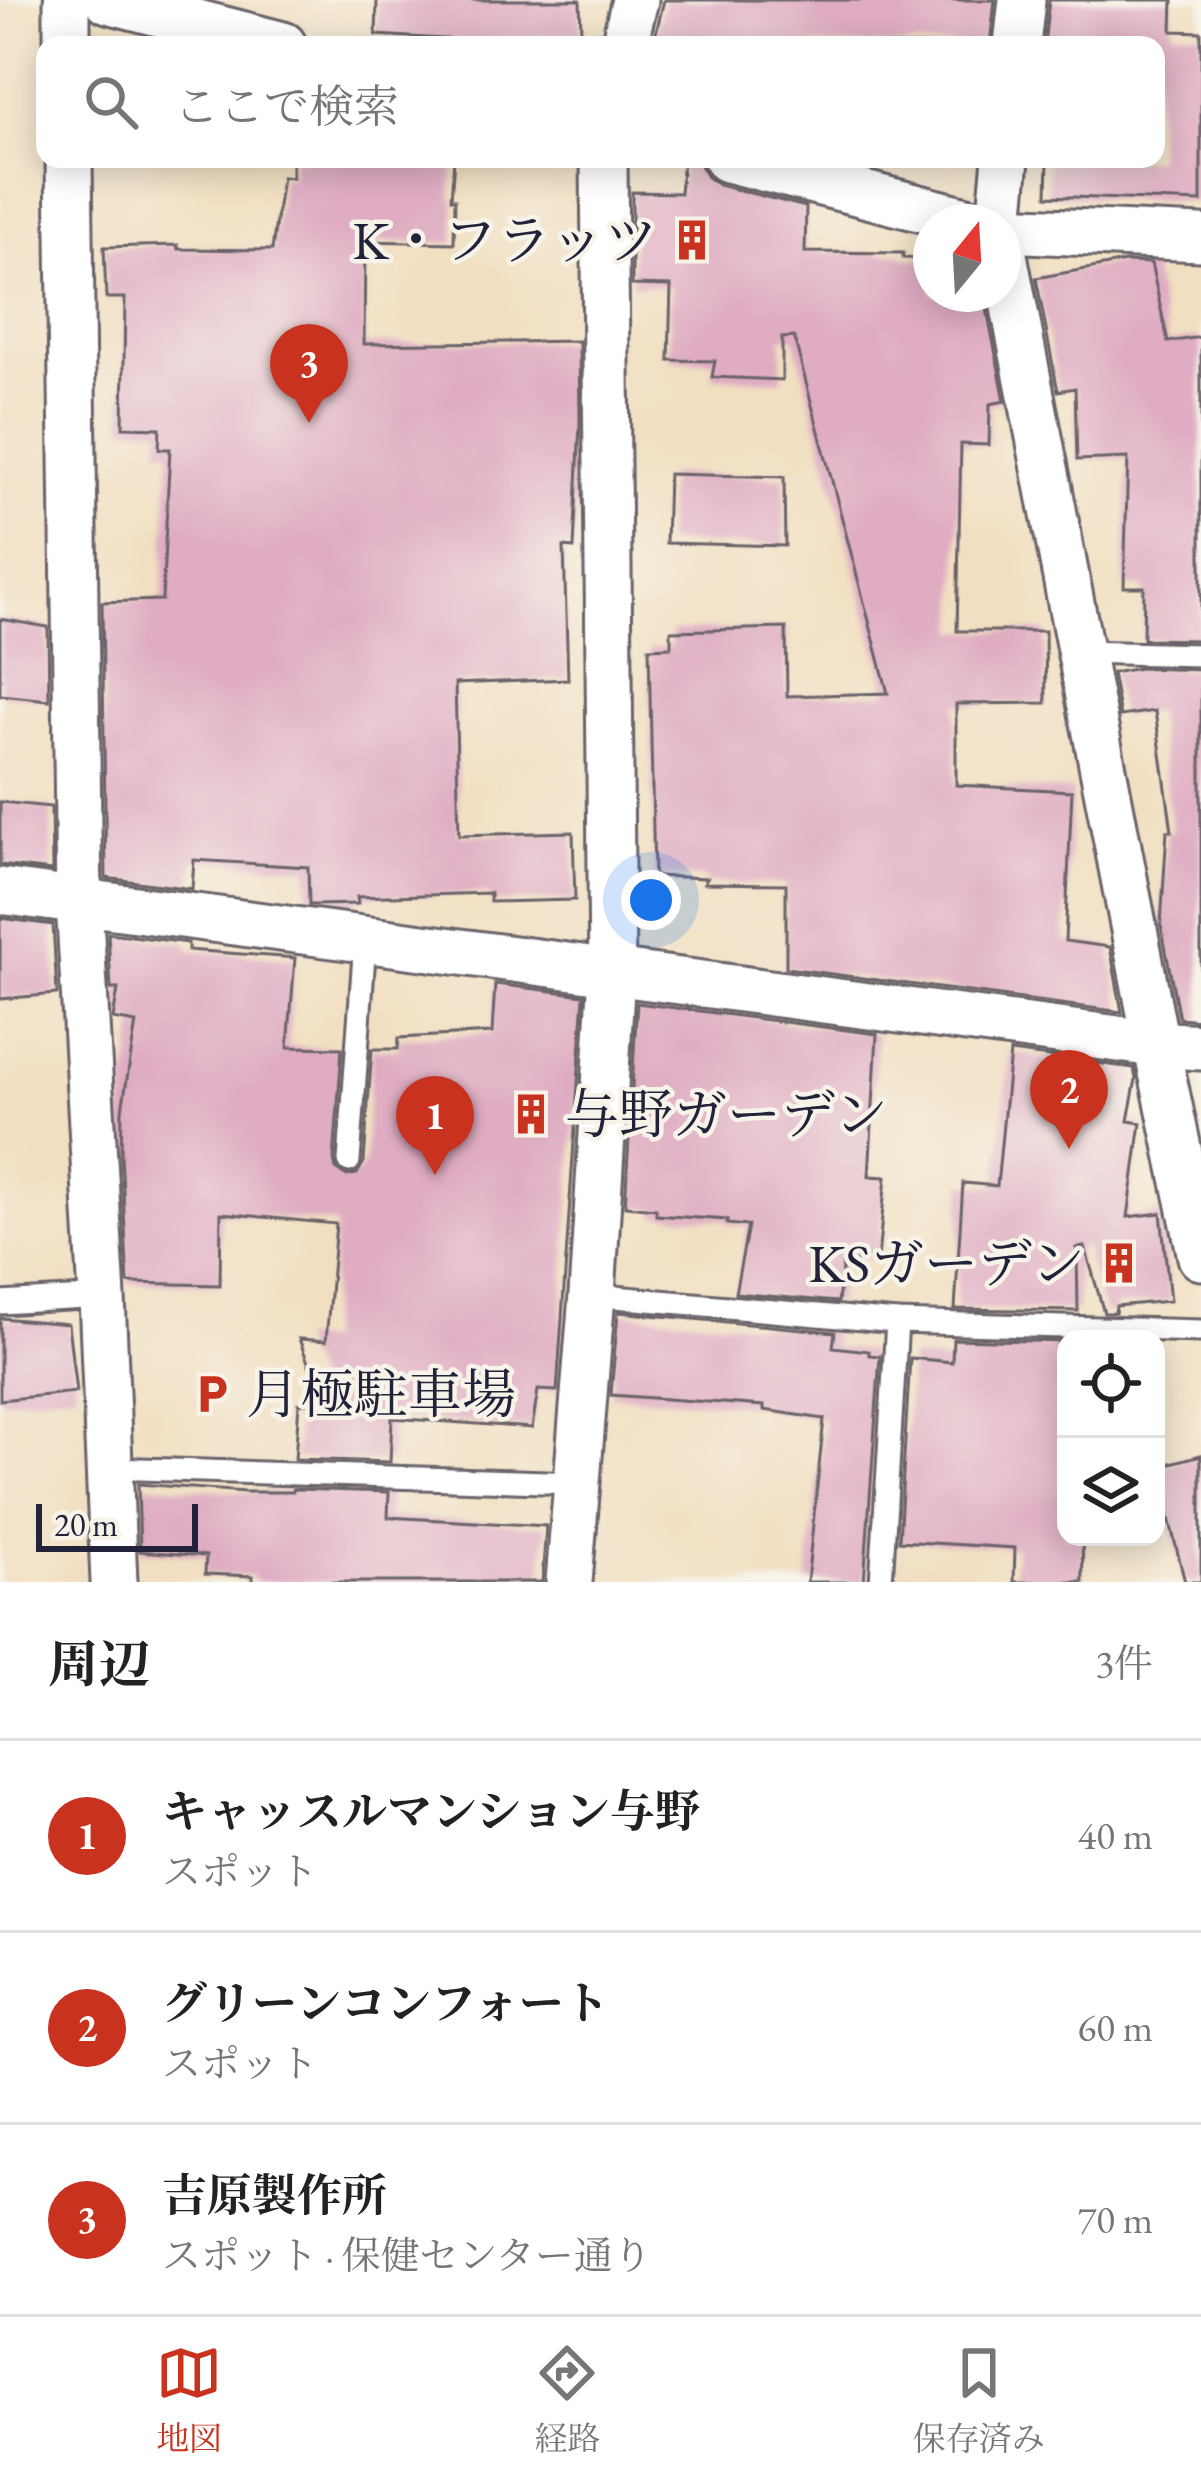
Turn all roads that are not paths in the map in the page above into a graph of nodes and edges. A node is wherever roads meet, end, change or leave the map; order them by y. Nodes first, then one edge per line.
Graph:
1 (67, 0) edge
2 (109, 0) edge
3 (635, 0) edge
4 (1022, 0) edge
5 (67, 36) edge
6 (248, 36) edge
7 (626, 36) edge
8 (1018, 36) edge
9 (69, 168) edge
10 (604, 168) edge
11 (762, 168) edge
12 (1005, 168) edge
13 (1003, 204) edge
14 (913, 206) edge
15 (1021, 226) edge
16 (1201, 238) edge
17 (1015, 312) edge
18 (1078, 652) junction
19 (1201, 655) edge
20 (0, 891) edge
21 (79, 902) junction
22 (365, 941) junction
23 (612, 974) junction
24 (1156, 1044) junction
25 (1201, 1047) edge
26 (350, 1161) dead end
27 (1201, 1257) edge
28 (592, 1295) junction
29 (102, 1297) junction
30 (0, 1304) edge
31 (897, 1322) junction
32 (1201, 1330) edge
33 (109, 1468) junction
34 (577, 1484) junction
35 (114, 1582) edge
36 (569, 1582) edge
37 (881, 1582) edge

1 - 5 street
2 - 6 street
3 - 7 street
4 - 8 street
9 - 21 street
10 - 23 street
11 - 14 street
12 - 13 street
15 - 16 street
17 - 18 street
18 - 19 lane
18 - 24 street
20 - 21 street
21 - 22 street
21 - 29 street
22 - 23 street
22 - 26 lane
23 - 24 street
23 - 28 street
24 - 25 street
24 - 27 street
28 - 31 lane
28 - 34 street
29 - 30 lane
29 - 33 street
31 - 32 lane
31 - 37 lane
33 - 34 lane
33 - 35 street
34 - 36 street

